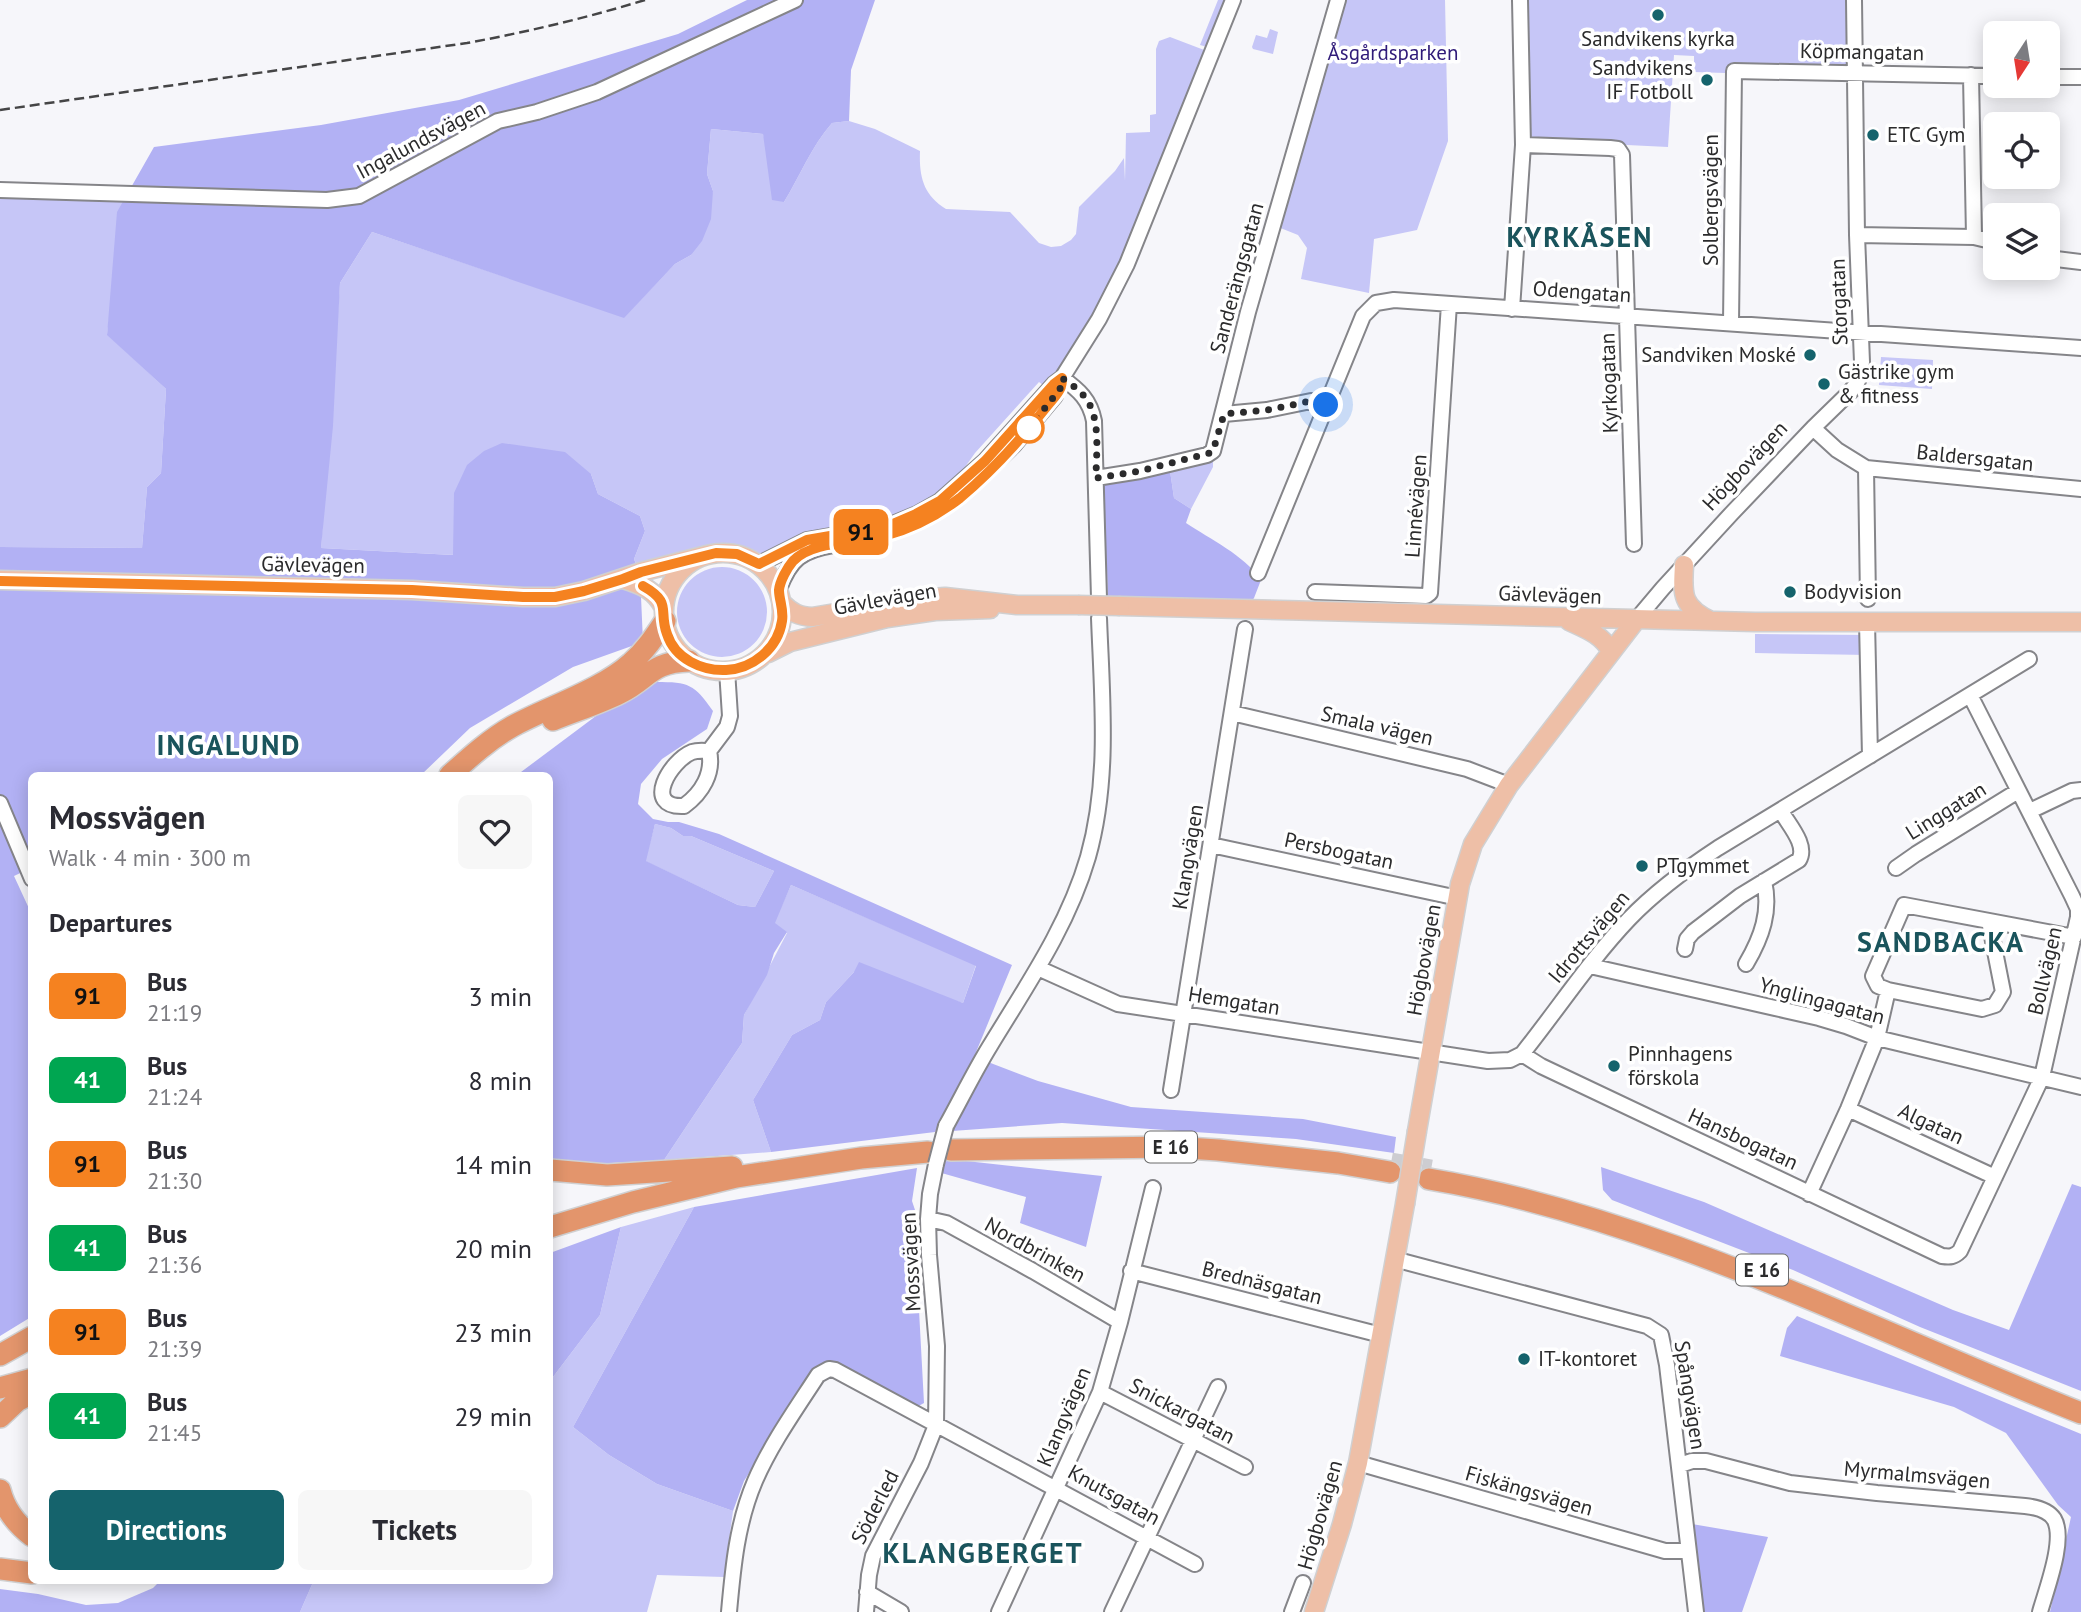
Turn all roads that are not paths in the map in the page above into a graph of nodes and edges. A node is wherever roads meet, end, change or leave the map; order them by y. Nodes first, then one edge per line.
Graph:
1 (795, 0) edge
2 (1233, 0) edge
3 (1338, 0) edge
4 (1520, 0) edge
5 (1854, 0) edge
6 (1856, 73) junction
7 (1971, 75) junction
8 (1983, 76) edge
9 (1733, 77) joint
10 (2060, 77) edge
11 (2081, 77) edge
12 (1523, 145) junction
13 (0, 190) edge
14 (1857, 235) junction
15 (1974, 237) junction
16 (1983, 239) edge
17 (2060, 259) edge
18 (2081, 262) edge
19 (1449, 304) junction
20 (1512, 309) junction
21 (1628, 316) junction
22 (1731, 323) junction
23 (1861, 333) junction
24 (2081, 348) edge
25 (1062, 378) junction
26 (1326, 405) junction
27 (1224, 414) junction
28 (1813, 428) junction
29 (1866, 468) junction
30 (1096, 478) junction
31 (2081, 489) edge
32 (851, 538) junction
33 (1634, 544) dead end
34 (707, 555) junction
35 (759, 564) junction
36 (1684, 565) junction
37 (1258, 573) dead end
38 (623, 579) junction
39 (0, 580) edge
40 (1315, 592) dead end
41 (781, 597) junction
42 (1099, 598) dead end
43 (1868, 599) dead end
44 (1017, 605) junction
45 (665, 615) junction
46 (1099, 618) dead end
47 (1563, 618) junction
48 (1636, 620) junction
49 (1712, 621) junction
50 (1867, 622) junction
51 (2081, 622) edge
52 (1245, 629) dead end
53 (1611, 650) junction
54 (764, 655) junction
55 (2029, 659) dead end
56 (689, 661) junction
57 (727, 670) junction
58 (1970, 695) junction
59 (1232, 713) junction
60 (709, 751) dead end
61 (1870, 756) junction
62 (453, 772) edge
63 (474, 772) edge
64 (1510, 785) junction
65 (2081, 790) edge
66 (2018, 791) junction
67 (0, 803) edge
68 (1781, 811) junction
69 (2030, 811) junction
70 (1211, 845) junction
71 (28, 862) edge
72 (1896, 869) dead end
73 (1764, 881) junction
74 (1458, 898) junction
75 (1989, 921) junction
76 (2074, 937) junction
77 (1685, 949) dead end
78 (1746, 964) dead end
79 (1590, 966) junction
80 (1038, 968) junction
81 (1888, 990) junction
82 (1184, 1015) junction
83 (1877, 1038) junction
84 (1430, 1053) junction
85 (1522, 1054) junction
86 (2042, 1077) junction
87 (2081, 1087) edge
88 (1171, 1090) dead end
89 (1849, 1109) junction
90 (941, 1146) junction
91 (734, 1167) junction
92 (1391, 1168) tunnel mouth
93 (553, 1170) edge
94 (1996, 1177) junction
95 (1153, 1188) dead end
96 (1809, 1194) junction
97 (553, 1215) edge
98 (928, 1219) junction
99 (553, 1226) edge
100 (1949, 1257) joint
101 (1394, 1259) junction
102 (1131, 1271) junction
103 (1120, 1322) junction
104 (1381, 1335) junction
105 (28, 1339) edge
106 (0, 1355) edge
107 (28, 1380) edge
108 (1218, 1387) dead end
109 (0, 1388) edge
110 (1100, 1392) junction
111 (28, 1393) edge
112 (28, 1394) edge
113 (0, 1400) edge
114 (2081, 1403) edge
115 (2081, 1413) edge
116 (0, 1417) edge
117 (936, 1425) junction
118 (1192, 1439) junction
119 (1359, 1464) junction
120 (1680, 1465) junction
121 (1245, 1467) dead end
122 (1057, 1487) junction
123 (0, 1490) edge
124 (28, 1533) edge
125 (1147, 1537) junction
126 (1688, 1552) junction
127 (1195, 1563) dead end
128 (0, 1569) edge
129 (28, 1572) edge
130 (1303, 1583) dead end
131 (867, 1592) junction
132 (729, 1612) edge
133 (866, 1612) edge
134 (901, 1612) edge
135 (999, 1612) edge
136 (1112, 1612) edge
137 (1292, 1612) edge
138 (1314, 1612) edge
139 (1696, 1612) edge
140 (2040, 1612) edge

1 - 13 street, Ingalundsvägen
2 - 25 street
3 - 27 street, Sanderängsgatan
4 - 12 street
5 - 6 street, Storgatan
6 - 7 street, Köpmangatan
6 - 9 street, Köpmangatan
6 - 14 street, Storgatan
7 - 8 street, Köpmangatan
7 - 15 street
9 - 22 street, Solbergsvägen
10 - 11 street
12 - 20 street
12 - 21 street, Kyrkogatan
14 - 15 street
14 - 23 street, Storgatan
15 - 16 street
17 - 18 street
19 - 20 street, Odengatan
19 - 26 street, Odengatan
19 - 40 street, Linnévägen
20 - 21 street, Odengatan
21 - 22 street, Odengatan
21 - 33 street, Kyrkogatan
22 - 23 street, Odengatan
23 - 24 street, Odengatan
23 - 28 street, Storgatan
25 - 30 street
25 - 32 street
26 - 27 street
26 - 37 street, Odengatan
27 - 30 street, Sanderängsgatan
28 - 29 street
28 - 36 street, Högbovägen
29 - 31 street, Baldersgatan
29 - 43 street
30 - 42 street
32 - 35 street
32 - 41 street
34 - 35 main road
34 - 38 main road, Gävlevägen
34 - 45 main road
35 - 41 main road
36 - 48 street, Högbovägen
36 - 49 main road
38 - 39 main road, Gävlevägen
38 - 45 main road
41 - 44 main road, Gävlevägen
41 - 54 main road
44 - 47 main road, Gävlevägen, bridge
44 - 54 main road, Gävlevägen
45 - 56 main road
45 - 62 highway
46 - 80 street, Mossvägen
47 - 48 main road, Gävlevägen
47 - 53 main road
48 - 49 main road, Gävlevägen
48 - 53 main road, Högbovägen
49 - 50 main road, Gävlevägen
50 - 51 main road, Gävlevägen
50 - 61 street
52 - 59 street, Klangvägen
53 - 64 main road, Högbovägen
54 - 57 main road
55 - 58 street, Idrottsvägen
56 - 57 main road
56 - 63 highway
57 - 60 street
58 - 61 street, Idrottsvägen
58 - 66 street, Bollvägen
59 - 64 street, Smala vägen
59 - 70 street, Klangvägen
61 - 68 street, Idrottsvägen
64 - 74 main road, Högbovägen
65 - 69 street
66 - 69 street, Bollvägen
66 - 72 street, Linggatan
67 - 71 street
68 - 73 street
68 - 79 street, Idrottsvägen
69 - 76 street, Bollvägen
70 - 74 street, Persbogatan
70 - 82 street, Klangvägen
73 - 77 street
73 - 78 street
74 - 84 main road, Högbovägen
75 - 76 street, Ynglingagatan
75 - 81 street, Ynglingagatan
75 - 81 street, Ynglingagatan
76 - 86 street, Bollvägen
79 - 83 street, Ynglingagatan
79 - 85 street, Idrottsvägen
80 - 82 street, Hemgatan
80 - 90 street, Mossvägen
81 - 83 street
82 - 84 street, Hemgatan
82 - 88 street, Klangvägen
83 - 86 street, Ynglingagatan
83 - 89 street
84 - 85 street
84 - 101 main road, Högbovägen, bridge
85 - 96 street, Hansbogatan
86 - 87 street, Ynglingagatan
86 - 94 street, Bollvägen
89 - 94 street, Algatan
89 - 96 street
90 - 91 highway, E 16
90 - 92 highway, E 16
90 - 98 street, Mossvägen
90 - 99 highway, E 16
91 - 93 highway
91 - 97 highway, E 16
94 - 100 street, Bollvägen
95 - 102 street, Klangvägen
96 - 100 street, Hansbogatan
98 - 103 street, Nordbrinken
98 - 117 street, Mossvägen
101 - 104 main road, Högbovägen
101 - 120 street, Spångvägen
102 - 103 street, Klangvägen
102 - 104 street, Brednäsgatan
103 - 110 street, Klangvägen
104 - 119 main road, Högbovägen
105 - 106 highway
107 - 109 highway
108 - 118 street
110 - 118 street, Snickargatan
110 - 122 street, Klangvägen
111 - 113 highway
112 - 116 highway
114 - 115 highway, E 16
117 - 122 street, Knutsgatan
117 - 131 street, Söderled
117 - 132 street
118 - 121 street, Snickargatan
118 - 125 street
119 - 126 street, Fiskängsvägen
119 - 138 main road, Högbovägen
120 - 126 street, Spångvägen
120 - 140 street, Myrmalmsvägen
122 - 125 street, Knutsgatan
122 - 135 street, Klangvägen
123 - 124 highway
125 - 127 street, Knutsgatan
125 - 136 street
126 - 139 street, Spångvägen
128 - 129 highway
130 - 137 street
131 - 133 street, Söderled
131 - 134 street

